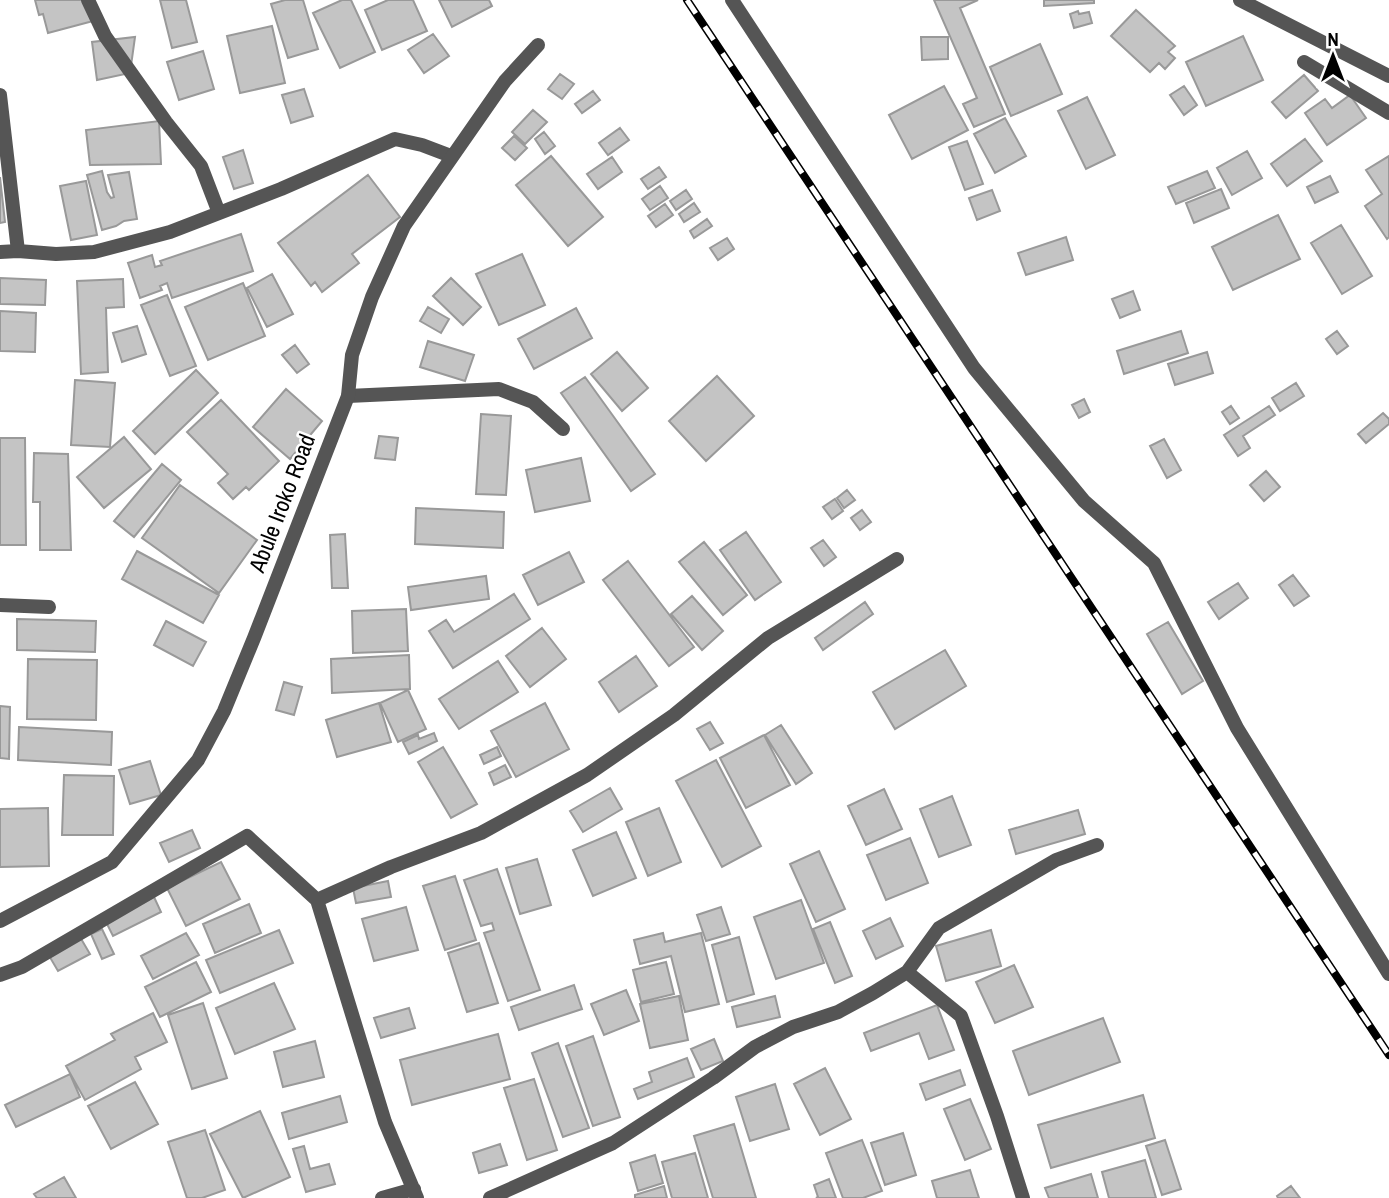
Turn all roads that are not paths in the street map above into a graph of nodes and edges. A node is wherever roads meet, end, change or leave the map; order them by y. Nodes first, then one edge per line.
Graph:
1 (89, 0) edge
2 (732, 0) edge
3 (1240, 0) edge
4 (538, 45) dead end
5 (1304, 62) dead end
6 (1389, 76) edge
7 (0, 95) edge
8 (1389, 113) edge
9 (451, 156) junction
10 (219, 213) junction
11 (18, 251) junction
12 (0, 252) edge
13 (348, 396) junction
14 (563, 429) dead end
15 (897, 559) dead end
16 (0, 605) edge
17 (49, 607) dead end
18 (1097, 845) dead end
19 (317, 900) junction
20 (0, 921) edge
21 (907, 972) junction
22 (1389, 974) edge
23 (0, 975) edge
24 (415, 1194) edge
25 (382, 1198) edge
26 (491, 1198) edge
27 (1023, 1198) edge

1 - 10 street
2 - 22 street
3 - 6 street
4 - 9 street, Abule Iroko Road
5 - 8 street
7 - 11 street
9 - 10 street
9 - 13 street, Abule Iroko Road
10 - 11 street
11 - 12 street
13 - 14 street
13 - 20 street, Abule Iroko Road
15 - 19 street
16 - 17 street
18 - 21 street
19 - 23 street
19 - 24 street
21 - 26 street
21 - 27 street
24 - 25 street

